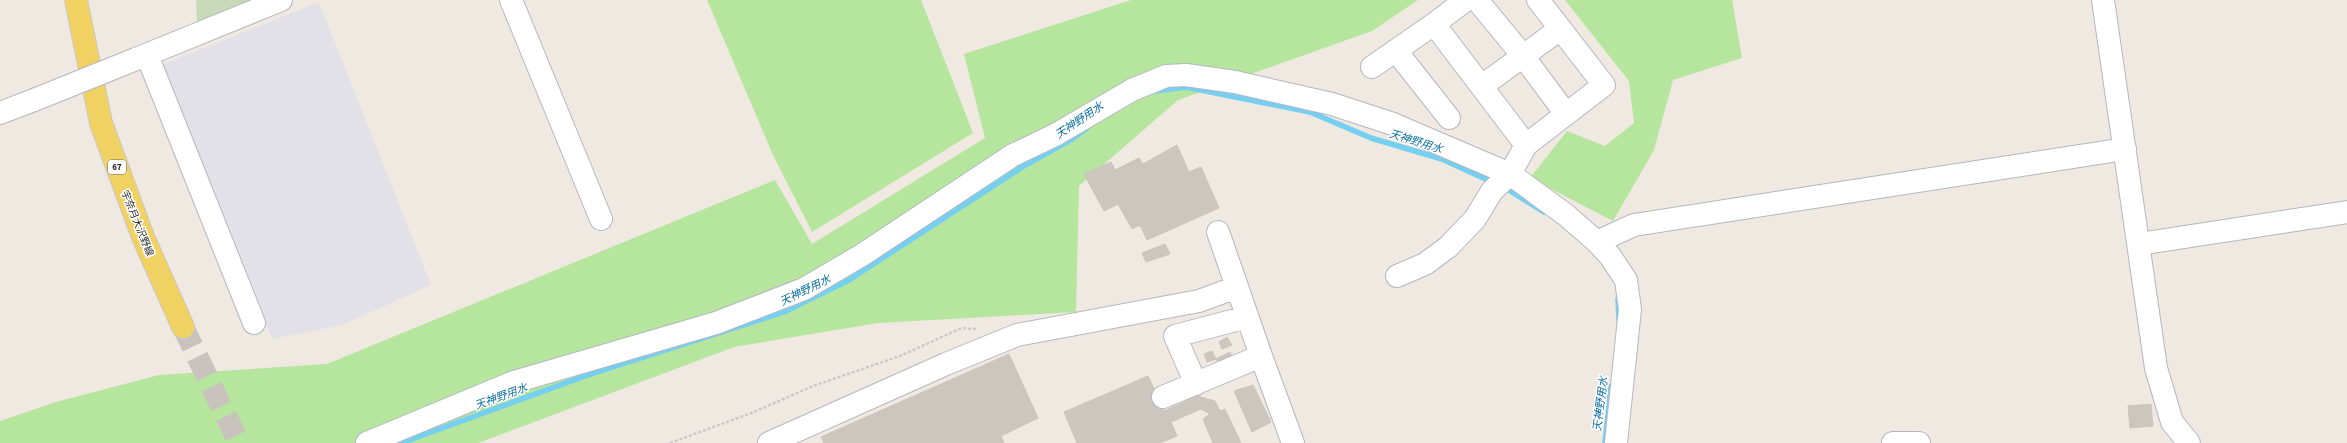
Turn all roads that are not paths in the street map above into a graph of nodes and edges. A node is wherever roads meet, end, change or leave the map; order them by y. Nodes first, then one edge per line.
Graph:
1 (76, 0) edge
2 (281, 0) edge
3 (511, 0) edge
4 (1466, 0) edge
5 (1477, 0) edge
6 (1538, 0) edge
7 (2103, 0) edge
8 (1434, 24) junction
9 (1560, 29) junction
10 (1396, 51) junction
11 (1523, 56) junction
12 (141, 57) junction
13 (1372, 67) dead end
14 (1482, 86) junction
15 (0, 113) edge
16 (1566, 114) junction
17 (1449, 118) dead end
18 (1526, 145) junction
19 (2125, 149) junction
20 (1510, 174) junction
21 (2347, 212) edge
22 (601, 219) dead end
23 (1218, 232) dead end
24 (1597, 242) junction
25 (2139, 244) junction
26 (1397, 276) dead end
27 (1237, 287) junction
28 (1247, 317) junction
29 (254, 323) dead end
30 (183, 327) tunnel mouth
31 (1261, 356) junction
32 (1196, 384) junction
33 (1162, 397) dead end
34 (779, 441) edge
35 (367, 443) edge
36 (1293, 443) edge
37 (1616, 443) edge
38 (1893, 443) edge
39 (1919, 443) edge
40 (2189, 443) edge

1 - 30 main road, 宇奈月大沢野線 / 67
2 - 12 street
3 - 22 street
4 - 8 street
5 - 11 street
6 - 9 street
7 - 19 street
8 - 10 street
8 - 14 street
9 - 11 street
9 - 16 street
10 - 13 street
10 - 17 street
11 - 14 street
11 - 16 street
12 - 15 street, bridge
12 - 29 street
14 - 18 street
16 - 18 street
18 - 20 street
19 - 24 street
19 - 25 street
20 - 24 street
20 - 26 street
20 - 35 street
21 - 25 street
23 - 27 street
24 - 37 street
25 - 40 street
27 - 28 street
27 - 34 street
28 - 31 street
28 - 32 street
31 - 32 street
31 - 36 street
32 - 33 street
38 - 39 street

